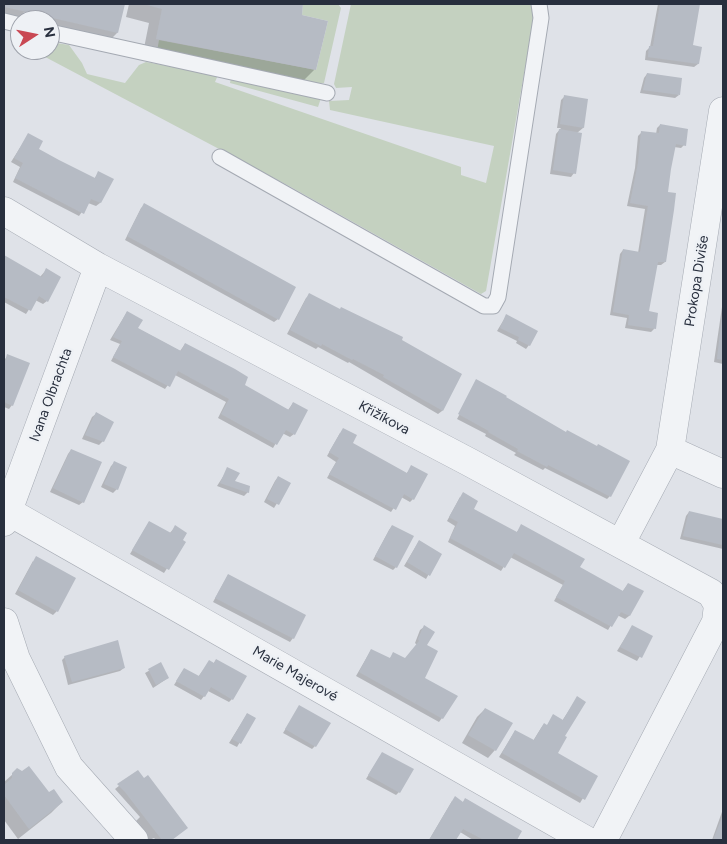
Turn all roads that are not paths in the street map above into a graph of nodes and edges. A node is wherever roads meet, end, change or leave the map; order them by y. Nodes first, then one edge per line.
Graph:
1 (539, 4) edge
2 (60, 34) edge
3 (327, 93) dead end
4 (723, 111) edge
5 (220, 157) dead end
6 (4, 212) edge
7 (98, 267) junction
8 (670, 450) junction
9 (723, 474) edge
10 (5, 514) edge
11 (621, 544) junction
12 (4, 622) edge
13 (134, 840) edge
14 (586, 840) edge
15 (603, 840) edge

1 - 5 lane
2 - 3 lane
4 - 8 street, Prokopa Diviše
6 - 7 street, Křižíkova
7 - 10 street, Ivana Olbrachta
7 - 11 street, Křižíkova
8 - 9 street
8 - 11 street
10 - 14 street, Marie Majerové
11 - 15 street, Křižíkova
12 - 13 street

